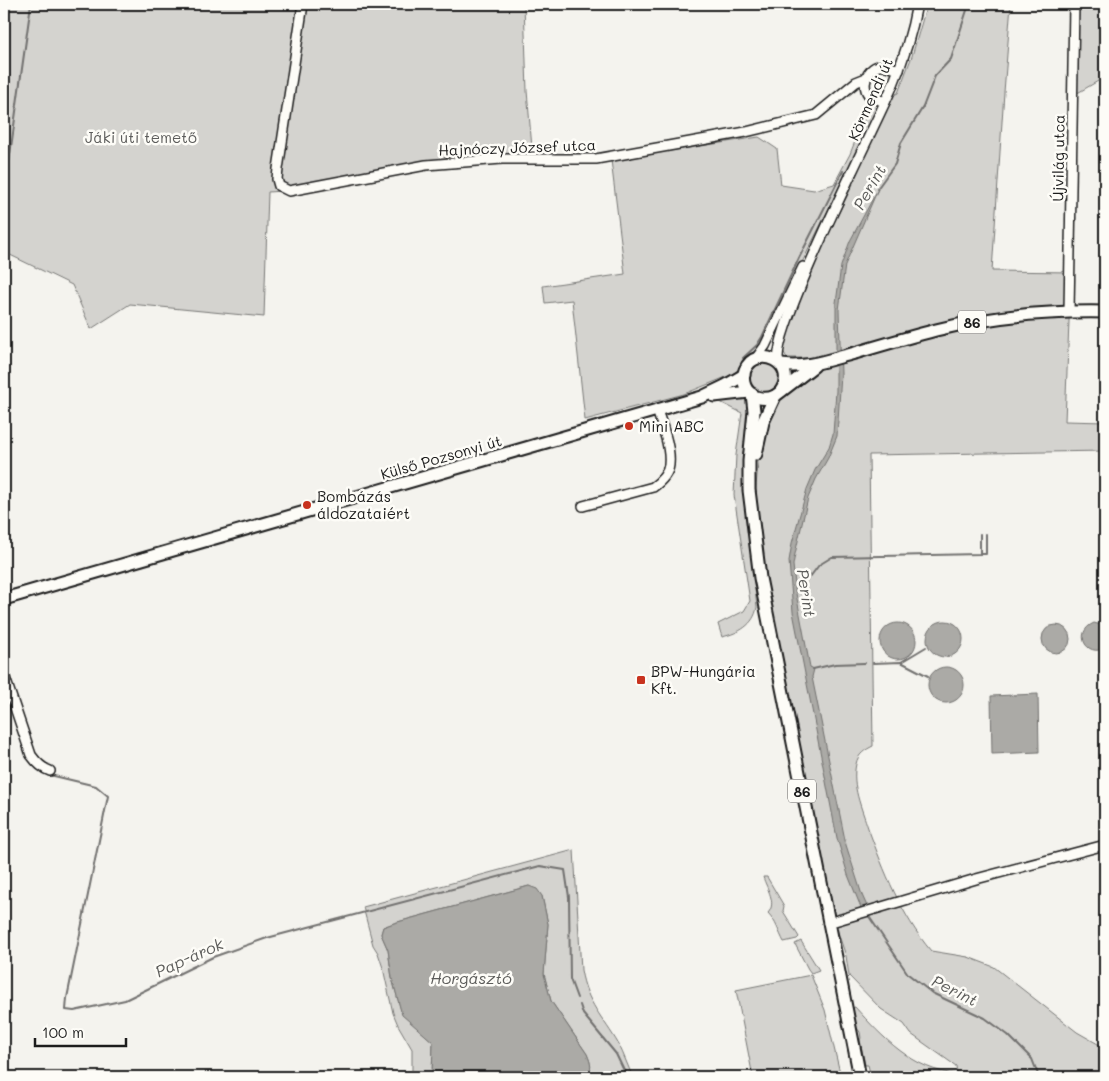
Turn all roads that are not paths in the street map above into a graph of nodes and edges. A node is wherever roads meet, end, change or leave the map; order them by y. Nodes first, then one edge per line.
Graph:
1 (303, 4) edge
2 (917, 4) edge
3 (1074, 4) edge
4 (899, 70) junction
5 (866, 78) junction
6 (885, 102) junction
7 (839, 201) junction
8 (1069, 312) junction
9 (1105, 312) edge
10 (755, 360) junction
11 (821, 362) junction
12 (780, 364) junction
13 (744, 374) junction
14 (751, 393) junction
15 (778, 393) junction
16 (685, 402) junction
17 (657, 410) junction
18 (583, 506) dead end
19 (752, 523) junction
20 (4, 599) edge
21 (4, 675) edge
22 (50, 771) dead end
23 (1105, 845) edge
24 (828, 923) junction
25 (860, 1077) edge

1 - 5 street, Hajnóczy József utca
2 - 4 street, Körmendi út
3 - 8 street, Újvilág utca
4 - 5 street
4 - 6 street, Körmendi út
5 - 6 street
6 - 7 street, Körmendi út
7 - 10 street, Körmendi út
7 - 12 street, Körmendi út
8 - 9 main road, 86
8 - 11 main road, 86
10 - 12 main road, 86
10 - 13 main road
11 - 12 main road, 86
11 - 15 main road, 86
12 - 15 main road, 86
13 - 14 main road, 86
13 - 16 main road
14 - 15 main road
14 - 16 main road
14 - 19 main road, 86
15 - 19 main road, 86
16 - 17 main road, Külső Pozsonyi út
17 - 18 street
17 - 20 main road, Külső Pozsonyi út
19 - 24 main road, 86
21 - 22 street
23 - 24 street
24 - 25 main road, 86

